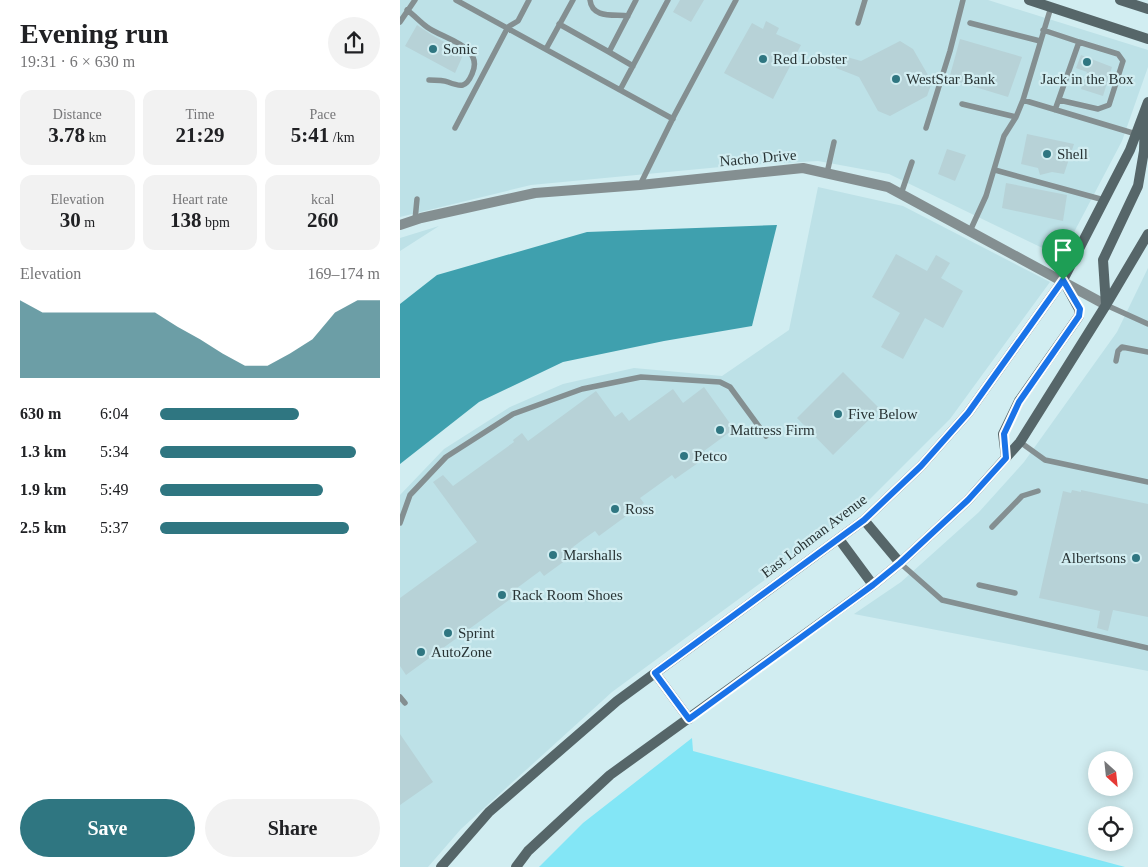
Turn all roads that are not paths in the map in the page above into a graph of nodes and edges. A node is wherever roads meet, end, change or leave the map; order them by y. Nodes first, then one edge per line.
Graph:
1 (415, 0) edge
2 (456, 0) edge
3 (529, 0) edge
4 (573, 0) edge
5 (590, 0) edge
6 (636, 0) edge
7 (668, 0) edge
8 (736, 0) edge
9 (865, 0) edge
10 (963, 0) edge
11 (1029, 0) edge
12 (1120, 0) edge
13 (1050, 7) junction
14 (1148, 9) edge
15 (407, 10) junction
16 (628, 16) junction
17 (400, 22) edge
18 (970, 22) dead end
19 (858, 23) dead end
20 (559, 24) junction
21 (508, 27) junction
22 (1043, 30) junction
23 (1148, 38) edge
24 (1040, 41) junction
25 (1079, 42) junction
26 (546, 49) junction
27 (608, 52) junction
28 (633, 66) junction
29 (429, 80) dead end
30 (620, 90) junction
31 (1023, 100) junction
32 (1059, 100) junction
33 (962, 104) dead end
34 (1147, 105) edge
35 (1056, 110) junction
36 (1016, 117) junction
37 (673, 119) junction
38 (455, 128) dead end
39 (926, 128) dead end
40 (1136, 134) junction
41 (834, 142) dead end
42 (912, 162) dead end
43 (995, 170) junction
44 (827, 173) junction
45 (640, 185) junction
46 (901, 194) junction
47 (417, 200) dead end
48 (1104, 200) junction
49 (415, 220) junction
50 (400, 225) edge
51 (970, 231) junction
52 (1148, 234) edge
53 (1063, 280) junction
54 (1106, 305) junction
55 (1148, 324) edge
56 (1148, 352) edge
57 (1116, 361) dead end
58 (766, 436) dead end
59 (1020, 442) junction
60 (1006, 458) junction
61 (1148, 482) edge
62 (1038, 492) dead end
63 (864, 520) junction
64 (400, 523) edge
65 (992, 527) dead end
66 (839, 539) junction
67 (900, 563) junction
68 (873, 585) junction
69 (979, 585) dead end
70 (1015, 593) dead end
71 (1148, 648) edge
72 (655, 673) junction
73 (400, 697) edge
74 (405, 703) dead end
75 (689, 719) junction
76 (441, 867) edge
77 (516, 867) edge

1 - 15 lane
2 - 21 lane
3 - 21 lane
4 - 20 lane
5 - 16 lane
6 - 16 lane
7 - 28 lane
8 - 37 lane
9 - 19 lane
10 - 39 lane
11 - 13 main road
12 - 14 main road
13 - 22 lane
13 - 23 main road
15 - 17 lane
15 - 29 lane
16 - 27 lane
18 - 24 lane
20 - 26 lane
20 - 27 lane
21 - 26 lane
21 - 38 lane
22 - 24 lane
22 - 25 lane
24 - 31 lane
25 - 32 lane
25 - 32 lane
26 - 30 lane
27 - 28 lane
28 - 30 lane
30 - 37 lane
31 - 35 lane
31 - 36 lane
32 - 35 lane
33 - 36 lane
34 - 40 main road, East Lohman Avenue
34 - 54 main road
35 - 40 lane
36 - 43 lane
37 - 45 lane
40 - 48 main road, East Lohman Avenue
41 - 44 lane
42 - 46 lane
43 - 48 lane
43 - 51 lane
44 - 45 street, Nacho Drive
44 - 46 street, Nacho Drive
45 - 49 street, Nacho Drive
46 - 51 street, Nacho Drive
47 - 49 lane
48 - 53 main road, East Lohman Avenue
49 - 50 street, Nacho Drive
51 - 53 street, Nacho Drive
52 - 54 main road
53 - 54 street, Nacho Drive
53 - 60 main road
53 - 63 main road, East Lohman Avenue
54 - 55 lane, Nacho Drive
54 - 59 main road
56 - 57 lane
58 - 64 lane
59 - 60 main road
59 - 61 lane
60 - 67 main road
62 - 65 lane
63 - 66 main road, East Lohman Avenue
63 - 67 main road
66 - 68 main road
66 - 72 main road, East Lohman Avenue
67 - 68 main road
67 - 71 lane
68 - 75 main road
69 - 70 lane
72 - 75 main road
72 - 76 main road, East Lohman Avenue
73 - 74 lane
75 - 77 main road

